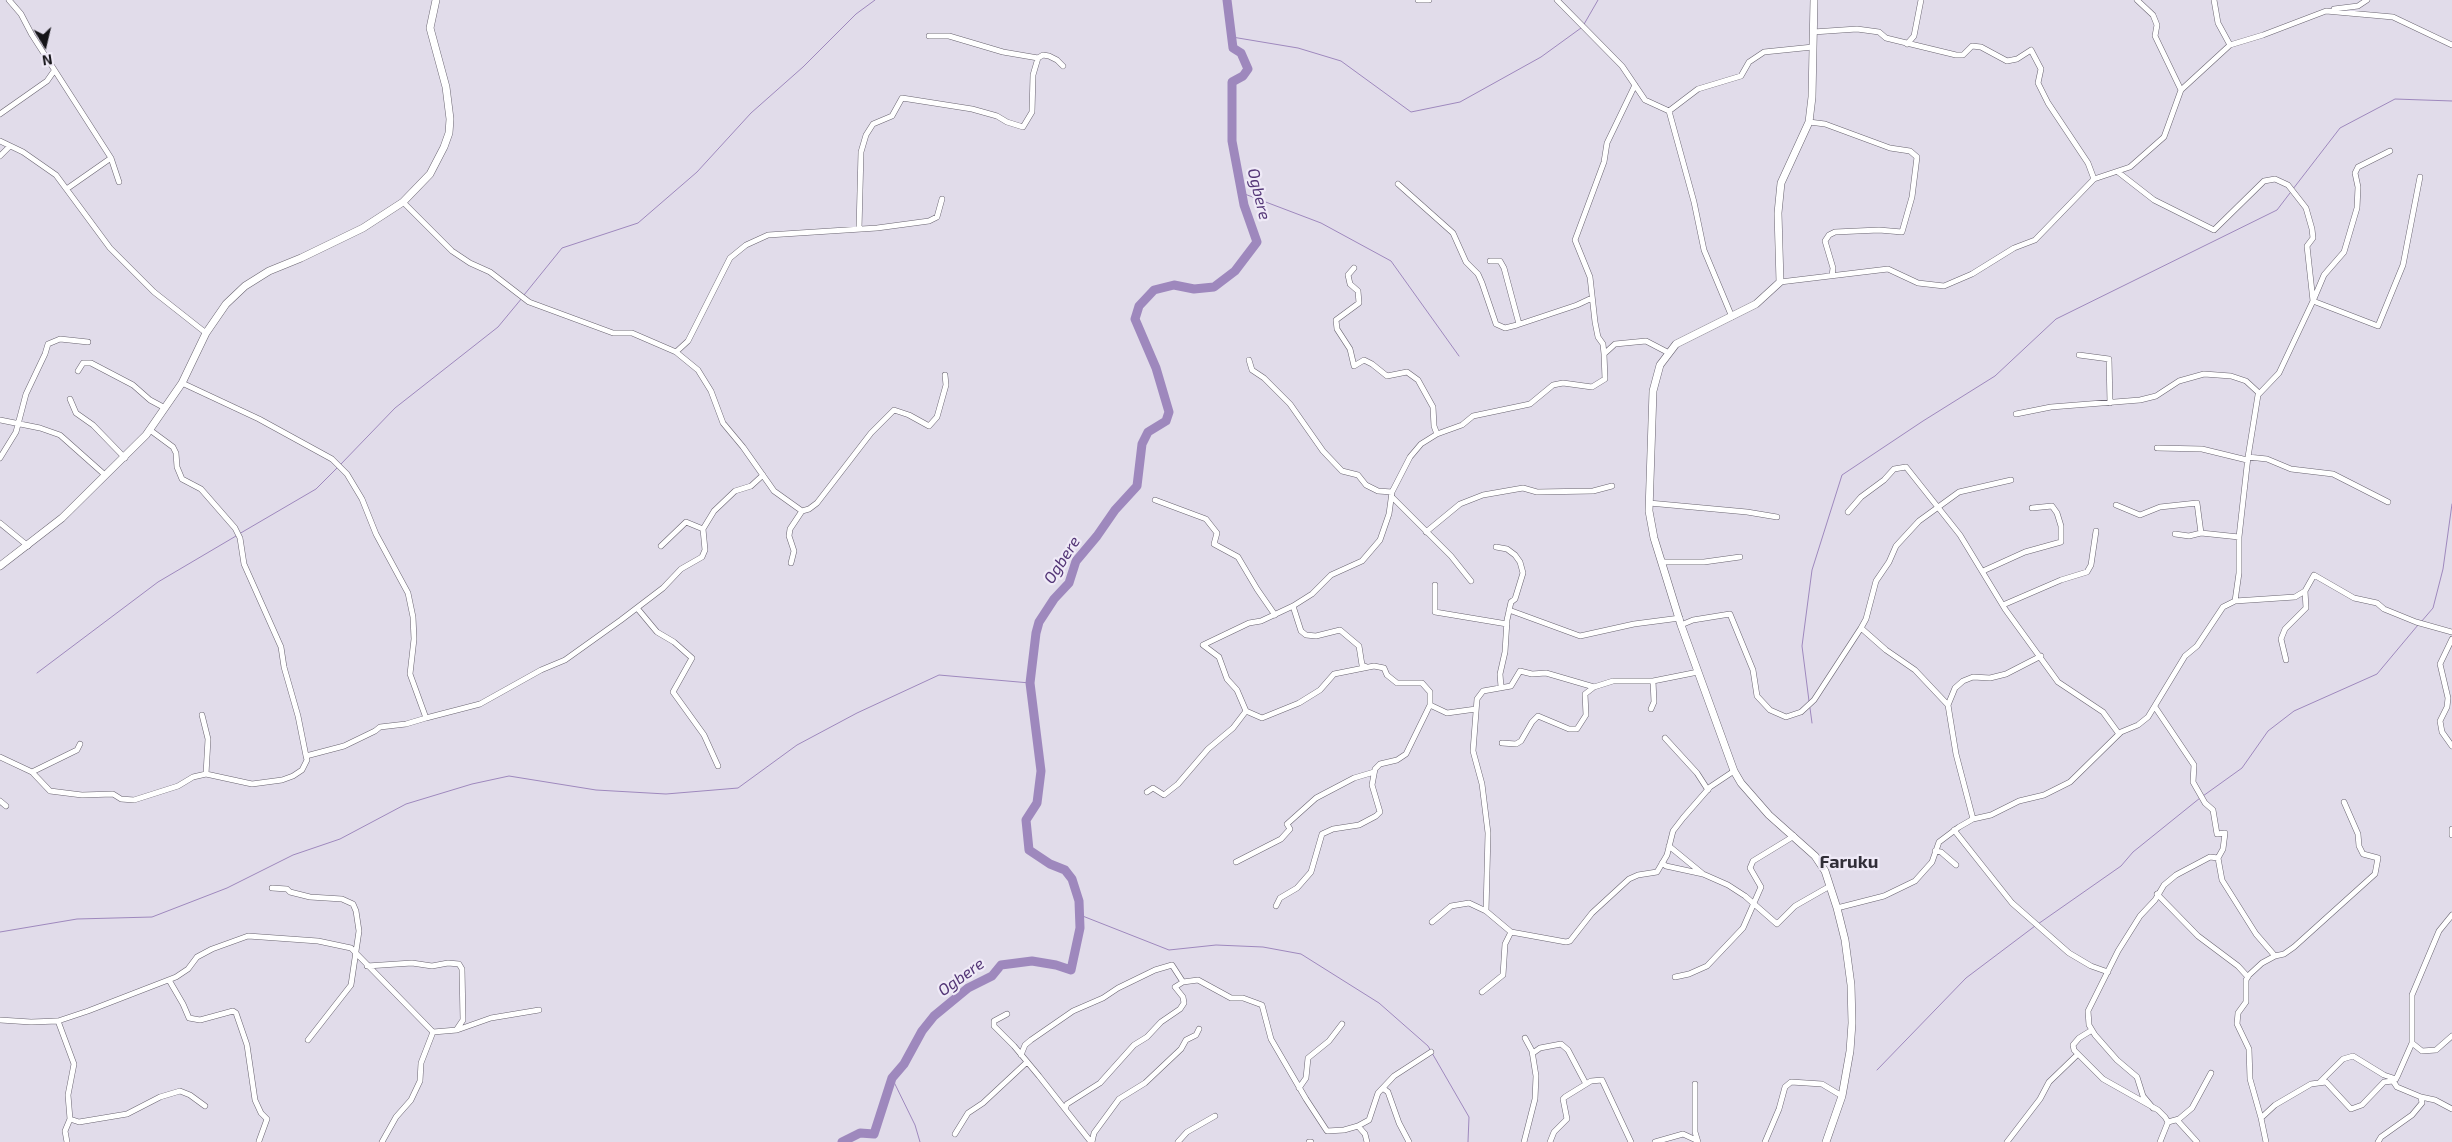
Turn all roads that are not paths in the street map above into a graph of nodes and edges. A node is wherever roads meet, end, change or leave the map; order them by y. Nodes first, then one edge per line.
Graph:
1 (9, 0) edge
2 (436, 0) edge
3 (1418, 0) edge
4 (1429, 0) edge
5 (1557, 0) edge
6 (1814, 0) edge
7 (1921, 0) edge
8 (2137, 0) edge
9 (2214, 0) edge
10 (2367, 0) edge
11 (2326, 11) junction
12 (1813, 32) junction
13 (929, 36) dead end
14 (1907, 44) junction
15 (2230, 45) junction
16 (2452, 45) edge
17 (1813, 46) junction
18 (1038, 58) junction
19 (1063, 66) dead end
20 (54, 71) junction
21 (1635, 85) junction
22 (2181, 90) junction
23 (1669, 111) junction
24 (0, 114) edge
25 (1809, 122) junction
26 (0, 141) edge
27 (10, 146) junction
28 (2390, 151) dead end
29 (0, 156) edge
30 (110, 158) junction
31 (2118, 172) junction
32 (2420, 178) dead end
33 (2094, 179) junction
34 (120, 182) dead end
35 (1398, 184) dead end
36 (68, 188) junction
37 (942, 199) dead end
38 (403, 202) junction
39 (859, 229) junction
40 (1490, 261) dead end
41 (1354, 268) dead end
42 (1832, 276) junction
43 (1780, 282) junction
44 (1592, 298) junction
45 (2313, 300) junction
46 (1732, 317) junction
47 (1519, 324) junction
48 (206, 333) junction
49 (88, 342) dead end
50 (676, 352) junction
51 (1669, 353) junction
52 (1604, 354) junction
53 (2080, 355) dead end
54 (1250, 360) dead end
55 (78, 371) dead end
56 (945, 375) dead end
57 (182, 383) junction
58 (2259, 394) junction
59 (70, 399) dead end
60 (2110, 403) junction
61 (164, 408) junction
62 (2016, 414) dead end
63 (0, 420) edge
64 (18, 423) junction
65 (150, 430) junction
66 (1437, 434) junction
67 (2157, 448) dead end
68 (0, 458) edge
69 (125, 458) junction
70 (2247, 458) junction
71 (105, 475) junction
72 (763, 476) junction
73 (2011, 480) dead end
74 (1612, 486) dead end
75 (1392, 495) junction
76 (1155, 500) dead end
77 (2388, 502) dead end
78 (1649, 503) junction
79 (2116, 505) dead end
80 (1938, 507) junction
81 (2032, 508) dead end
82 (802, 511) junction
83 (1848, 512) dead end
84 (1778, 518) dead end
85 (0, 523) edge
86 (703, 529) junction
87 (2096, 531) dead end
88 (1426, 532) junction
89 (2201, 533) junction
90 (2176, 534) dead end
91 (2239, 537) junction
92 (28, 546) junction
93 (661, 546) dead end
94 (1496, 547) dead end
95 (1740, 557) dead end
96 (1662, 562) junction
97 (791, 563) dead end
98 (0, 566) edge
99 (1983, 570) junction
100 (1472, 581) dead end
101 (1435, 585) dead end
102 (2304, 591) junction
103 (2235, 601) junction
104 (2003, 605) junction
105 (1293, 606) junction
106 (637, 608) junction
107 (1509, 610) junction
108 (1275, 615) junction
109 (1680, 621) junction
110 (1507, 624) junction
111 (1861, 628) junction
112 (2452, 632) edge
113 (2452, 639) edge
114 (2041, 656) junction
115 (2286, 660) dead end
116 (1368, 668) junction
117 (1698, 672) junction
118 (1653, 681) junction
119 (1501, 687) junction
120 (1594, 687) junction
121 (1948, 704) junction
122 (1430, 705) junction
123 (2155, 707) junction
124 (1476, 709) junction
125 (1651, 709) dead end
126 (1246, 710) junction
127 (202, 715) dead end
128 (426, 718) junction
129 (2119, 734) junction
130 (1665, 738) dead end
131 (1502, 743) dead end
132 (80, 744) dead end
133 (2452, 746) edge
134 (306, 756) junction
135 (0, 757) edge
136 (718, 766) dead end
137 (32, 772) junction
138 (1374, 772) junction
139 (1734, 772) junction
140 (206, 774) junction
141 (1708, 790) junction
142 (1147, 792) dead end
143 (0, 801) edge
144 (2344, 802) dead end
145 (6, 806) dead end
146 (1973, 819) junction
147 (2452, 829) edge
148 (1954, 830) junction
149 (2452, 835) edge
150 (1794, 836) junction
151 (1669, 846) junction
152 (1935, 851) junction
153 (2218, 858) junction
154 (1236, 862) dead end
155 (1662, 863) junction
156 (1956, 865) dead end
157 (1703, 874) junction
158 (1830, 886) junction
159 (272, 888) dead end
160 (2157, 894) junction
161 (1753, 904) junction
162 (1276, 906) dead end
163 (1837, 908) junction
164 (1486, 911) junction
165 (2452, 915) edge
166 (1432, 922) dead end
167 (1511, 932) junction
168 (355, 953) junction
169 (2276, 956) junction
170 (367, 966) junction
171 (2108, 972) junction
172 (1675, 977) dead end
173 (2248, 977) junction
174 (169, 980) junction
175 (1183, 982) junction
176 (1482, 992) dead end
177 (539, 1010) dead end
178 (1007, 1014) dead end
179 (0, 1020) edge
180 (58, 1021) junction
181 (1342, 1024) dead end
182 (1199, 1029) dead end
183 (457, 1030) junction
184 (2092, 1030) junction
185 (433, 1032) junction
186 (2452, 1036) edge
187 (1525, 1038) dead end
188 (308, 1040) dead end
189 (2412, 1043) junction
190 (1431, 1052) dead end
191 (1532, 1053) junction
192 (1021, 1055) junction
193 (2077, 1055) junction
194 (1027, 1062) junction
195 (2211, 1073) dead end
196 (2394, 1080) junction
197 (2320, 1082) junction
198 (1586, 1084) junction
199 (1694, 1084) dead end
200 (1299, 1088) junction
201 (1384, 1089) junction
202 (1842, 1096) junction
203 (2421, 1098) junction
204 (205, 1106) dead end
205 (2153, 1108) junction
206 (1065, 1109) junction
207 (2452, 1109) edge
208 (1215, 1116) dead end
209 (2261, 1118) junction
210 (70, 1119) junction
211 (2177, 1120) junction
212 (2168, 1122) junction
213 (1358, 1126) junction
214 (956, 1134) dead end
215 (259, 1141) edge
216 (1697, 1141) edge
217 (67, 1142) edge
218 (382, 1142) edge
219 (1092, 1142) edge
220 (1178, 1142) edge
221 (1367, 1142) edge
222 (1409, 1142) edge
223 (1524, 1142) edge
224 (1550, 1142) edge
225 (1631, 1142) edge
226 (1655, 1142) edge
227 (1765, 1142) edge
228 (1826, 1142) edge
229 (2007, 1142) edge
230 (2160, 1142) edge
231 (2198, 1142) edge
232 (2266, 1142) edge
233 (2378, 1142) edge

1 - 20 street
2 - 38 street
3 - 4 street
5 - 21 street
6 - 12 street
7 - 14 street
8 - 22 street
9 - 15 street
10 - 11 street
11 - 15 street
11 - 16 street
12 - 14 street
12 - 17 street
13 - 18 street
14 - 33 street
15 - 22 street
17 - 23 street
17 - 25 street
18 - 19 street
18 - 39 street
20 - 24 street
20 - 30 street
21 - 23 street
21 - 44 street
22 - 31 street
23 - 46 street
25 - 42 street
25 - 43 street
26 - 27 street
27 - 29 street
27 - 36 street
28 - 45 street
30 - 34 street
30 - 36 street
31 - 33 street
31 - 45 street
32 - 45 street
33 - 42 street
35 - 47 street
36 - 48 street
37 - 39 street
38 - 48 street
38 - 50 street
39 - 50 street
40 - 47 street
41 - 66 street
42 - 43 street
43 - 46 street
44 - 47 street
44 - 52 street
45 - 58 street
46 - 51 street
48 - 57 street
49 - 64 street
50 - 72 street
51 - 52 street
51 - 78 street
52 - 66 street
53 - 60 street
54 - 75 street
55 - 61 street
56 - 82 street
57 - 61 street
57 - 128 street
58 - 60 street
58 - 70 street
59 - 69 street
60 - 62 street
61 - 65 street
63 - 64 street
64 - 68 street
64 - 71 street
65 - 69 street
65 - 134 street
66 - 75 street
67 - 70 street
69 - 71 street
70 - 77 street
70 - 91 street
71 - 92 street
72 - 82 street
72 - 86 street
73 - 80 street
74 - 88 street
75 - 88 street
75 - 105 street
76 - 108 street
78 - 84 street
78 - 96 street
79 - 89 street
80 - 83 street
80 - 99 street
80 - 111 street
81 - 99 street
82 - 97 street
85 - 92 street
86 - 93 street
86 - 106 street
87 - 104 street
88 - 100 street
89 - 90 street
89 - 91 street
91 - 103 street
92 - 98 street
94 - 107 street
95 - 96 street
96 - 109 street
99 - 104 street
101 - 110 street
102 - 103 street
102 - 112 street
102 - 115 street
103 - 123 street
104 - 114 street
105 - 108 street
105 - 116 street
106 - 128 street
106 - 136 street
107 - 109 street
107 - 110 street
108 - 126 street
109 - 111 street
109 - 117 street
110 - 119 street
111 - 121 street
113 - 133 street
114 - 121 street
114 - 129 street
116 - 122 street
116 - 126 street
117 - 118 street
117 - 139 street
118 - 120 street
118 - 125 street
119 - 120 street
119 - 124 street
120 - 131 street
121 - 146 street
122 - 124 street
122 - 138 street
123 - 129 street
123 - 153 street
124 - 164 street
126 - 142 street
127 - 140 street
128 - 134 street
129 - 146 street
130 - 141 street
132 - 137 street
134 - 140 street
135 - 137 street
137 - 140 street
138 - 154 street
138 - 162 street
139 - 141 street
139 - 150 street
141 - 151 street
143 - 145 street
144 - 169 street
146 - 148 street
147 - 149 street
148 - 152 street
148 - 171 street
150 - 158 street
150 - 161 street
151 - 155 street
151 - 157 street
152 - 156 street
152 - 163 street
153 - 160 street
153 - 169 street
155 - 157 street
155 - 167 street
157 - 161 street
158 - 161 street
158 - 163 street
159 - 168 street
160 - 171 street
160 - 173 street
161 - 172 street
163 - 202 street
164 - 166 street
164 - 167 street
165 - 189 street
167 - 176 street
168 - 170 street
168 - 174 street
168 - 188 street
169 - 173 street
170 - 183 street
170 - 185 street
171 - 184 street
173 - 209 street
174 - 180 street
174 - 215 street
175 - 192 street
175 - 200 street
175 - 206 street
177 - 183 street
178 - 192 street
179 - 180 street
180 - 210 street
181 - 200 street
182 - 219 street
183 - 185 street
184 - 193 street
184 - 205 street
185 - 218 street
186 - 189 street
187 - 191 street
189 - 196 street
190 - 201 street
191 - 198 street
191 - 223 street
192 - 194 street
193 - 205 street
193 - 229 street
194 - 206 street
194 - 214 street
195 - 211 street
196 - 197 street
196 - 197 street
196 - 203 street
197 - 209 street
198 - 224 street
198 - 225 street
199 - 216 street
200 - 213 street
201 - 213 street
201 - 222 street
202 - 227 street
202 - 228 street
203 - 207 street
203 - 233 street
204 - 210 street
205 - 212 street
206 - 219 street
208 - 220 street
209 - 232 street
210 - 217 street
211 - 212 street
211 - 231 street
212 - 230 street
213 - 221 street
216 - 226 street

